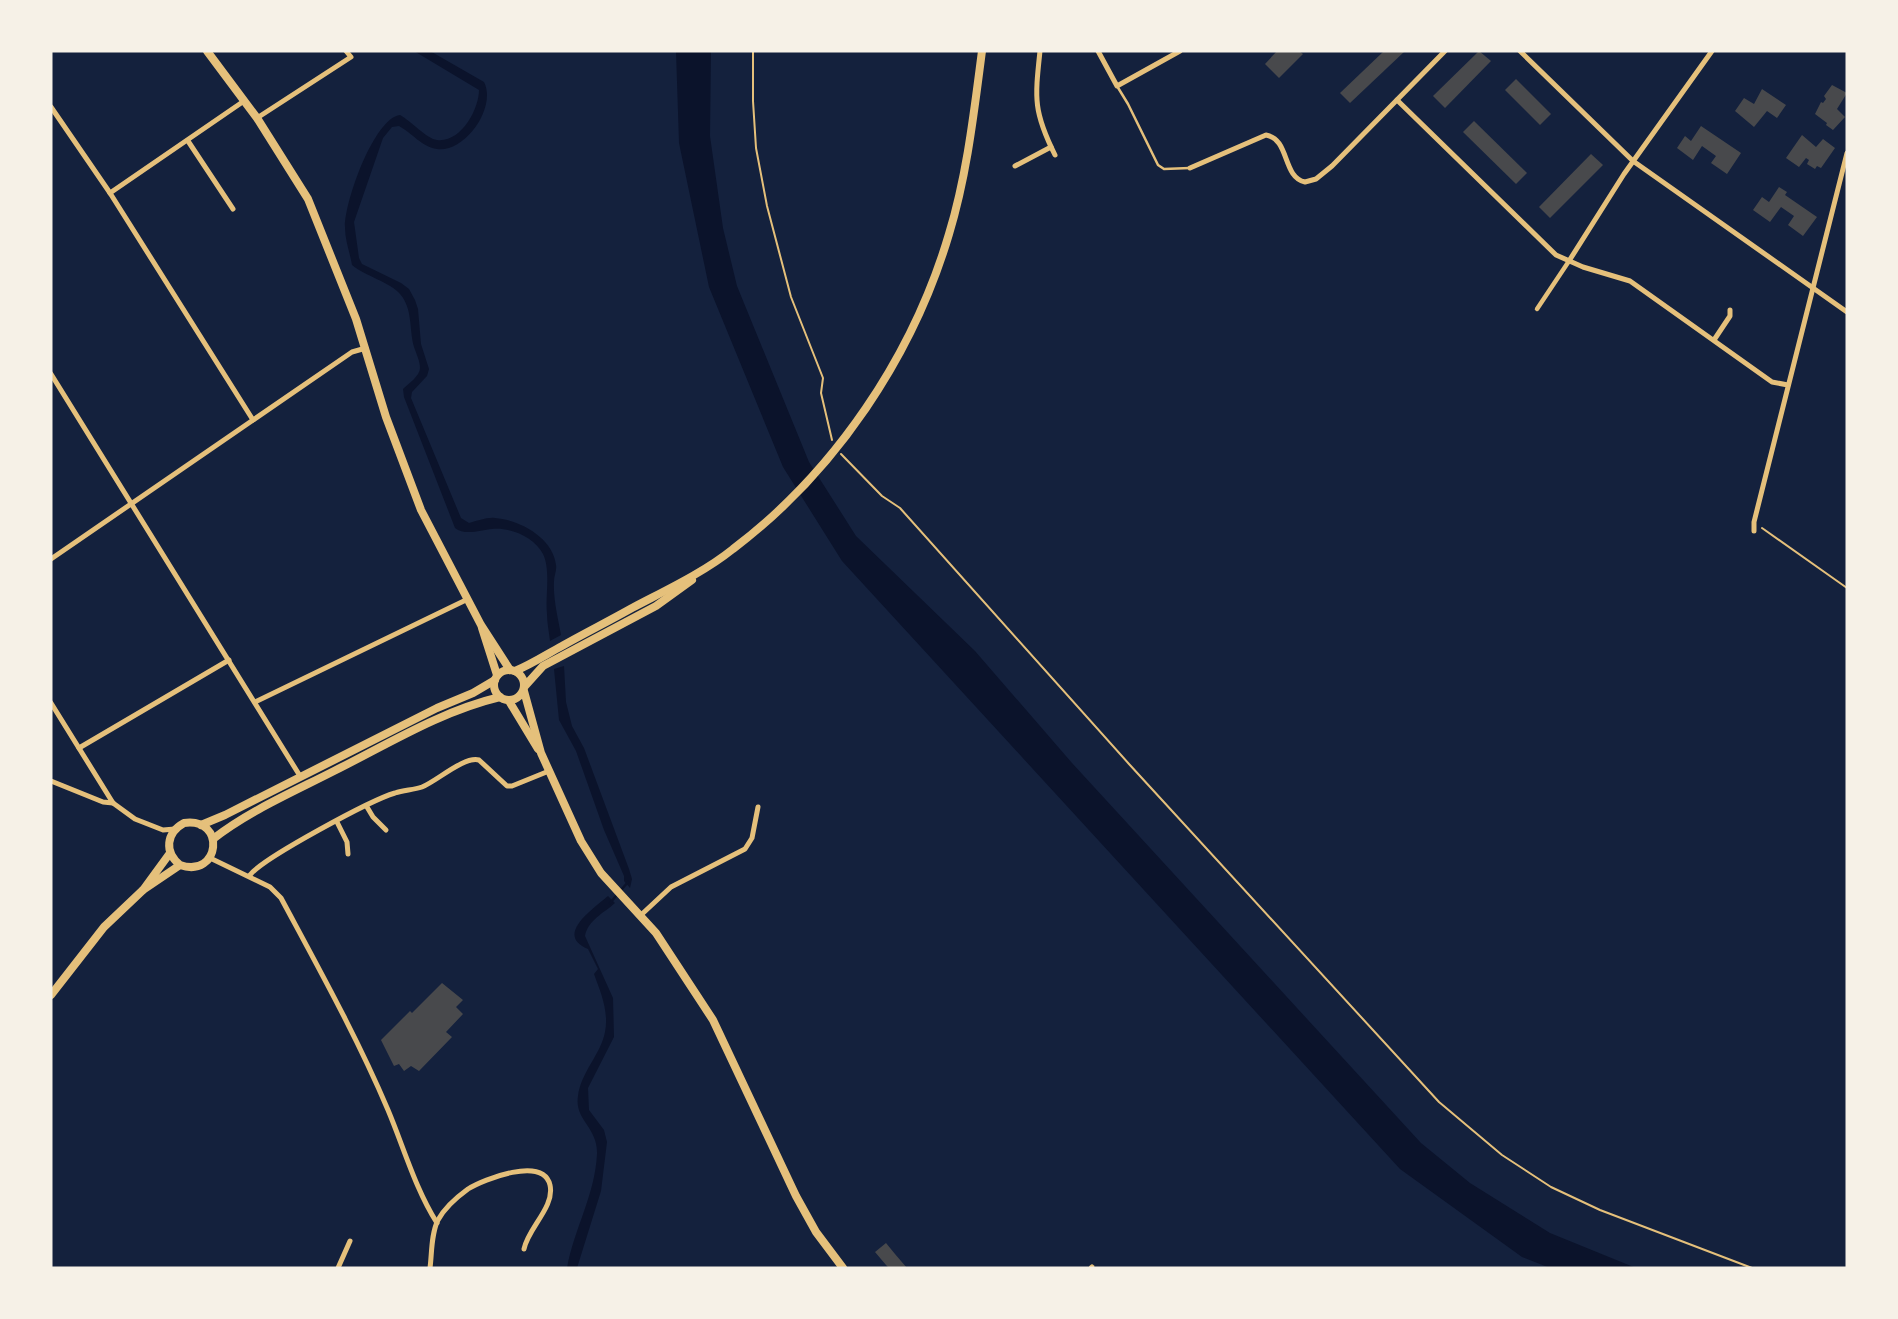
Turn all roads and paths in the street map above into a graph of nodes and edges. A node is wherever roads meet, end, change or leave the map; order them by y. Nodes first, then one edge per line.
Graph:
1 (207, 51) edge
2 (346, 51) edge
3 (753, 51) edge
4 (982, 51) edge
5 (1041, 51) edge
6 (1098, 51) edge
7 (1180, 51) edge
8 (1445, 51) edge
9 (1520, 51) edge
10 (1712, 51) edge
11 (1117, 86) junction
12 (1398, 100) junction
13 (244, 101) junction
14 (51, 107) edge
15 (257, 118) junction
16 (188, 141) junction
17 (1051, 148) junction
18 (1847, 153) edge
19 (1055, 155) dead end
20 (1633, 161) junction
21 (1014, 166) dead end
22 (1190, 168) joint
23 (1844, 178) edge
24 (110, 192) junction
25 (233, 209) dead end
26 (1569, 261) junction
27 (1813, 289) junction
28 (1537, 309) dead end
29 (1730, 310) dead end
30 (1847, 313) edge
31 (1714, 340) junction
32 (366, 348) junction
33 (51, 374) edge
34 (1788, 385) junction
35 (253, 420) junction
36 (131, 504) junction
37 (1754, 522) junction
38 (1754, 531) dead end
39 (51, 559) edge
40 (703, 570) junction
41 (1847, 588) edge
42 (468, 599) junction
43 (481, 625) junction
44 (549, 658) junction
45 (229, 660) junction
46 (513, 670) junction
47 (496, 677) junction
48 (524, 688) junction
49 (504, 699) junction
50 (51, 702) edge
51 (255, 702) junction
52 (79, 748) junction
53 (541, 753) junction
54 (549, 771) junction
55 (300, 776) junction
56 (51, 782) edge
57 (306, 785) junction
58 (113, 803) junction
59 (367, 807) junction
60 (758, 807) dead end
61 (337, 821) junction
62 (201, 825) junction
63 (175, 829) junction
64 (163, 830) junction
65 (386, 830) dead end
66 (169, 839) junction
67 (213, 839) junction
68 (170, 853) junction
69 (348, 854) dead end
70 (210, 858) junction
71 (180, 864) junction
72 (250, 875) junction
73 (143, 890) junction
74 (641, 915) junction
75 (51, 995) edge
76 (437, 1223) junction
77 (350, 1241) dead end
78 (524, 1249) dead end
79 (338, 1268) edge
80 (430, 1268) edge
81 (844, 1268) edge
82 (1752, 1268) edge

1 - 13 main road
2 - 15 street
3 - 82 path
4 - 40 main road
5 - 17 street
6 - 11 street
7 - 11 street
8 - 12 street
9 - 20 street
10 - 20 street
11 - 22 lane
12 - 22 street
12 - 26 street
13 - 15 main road
13 - 16 street
14 - 24 street
15 - 32 main road
16 - 24 street
16 - 25 street
17 - 19 street
17 - 21 street
18 - 23 street
20 - 26 street
20 - 27 street
23 - 27 street
24 - 35 street
26 - 28 street
26 - 31 street
27 - 30 street
27 - 34 street
29 - 31 street
31 - 34 street
32 - 35 street
32 - 42 main road
33 - 36 street
34 - 37 street
35 - 36 street
36 - 39 street
36 - 45 street
37 - 38 street
37 - 41 path
40 - 44 main road
40 - 44 main road
42 - 43 main road
42 - 51 street
43 - 46 main road
43 - 47 main road
44 - 46 main road
44 - 48 main road
45 - 51 street
45 - 52 street
46 - 47 main road
46 - 48 main road
47 - 49 main road
47 - 55 main road
48 - 49 main road
48 - 53 main road
49 - 53 main road
49 - 57 main road
50 - 52 street
51 - 55 street
52 - 58 street
53 - 54 main road
54 - 59 street
54 - 74 main road
55 - 57 main road
55 - 62 main road
56 - 58 street
57 - 67 main road
58 - 64 street
59 - 61 street
59 - 65 street
60 - 74 street
61 - 69 street
61 - 72 street
62 - 63 main road
62 - 67 main road
63 - 64 street
63 - 66 main road
64 - 66 street
66 - 68 main road
67 - 70 main road
68 - 71 main road
68 - 73 main road
70 - 71 main road
70 - 72 street
71 - 73 main road
72 - 76 street
73 - 75 main road
74 - 81 main road
76 - 78 street
76 - 80 street
77 - 79 street

